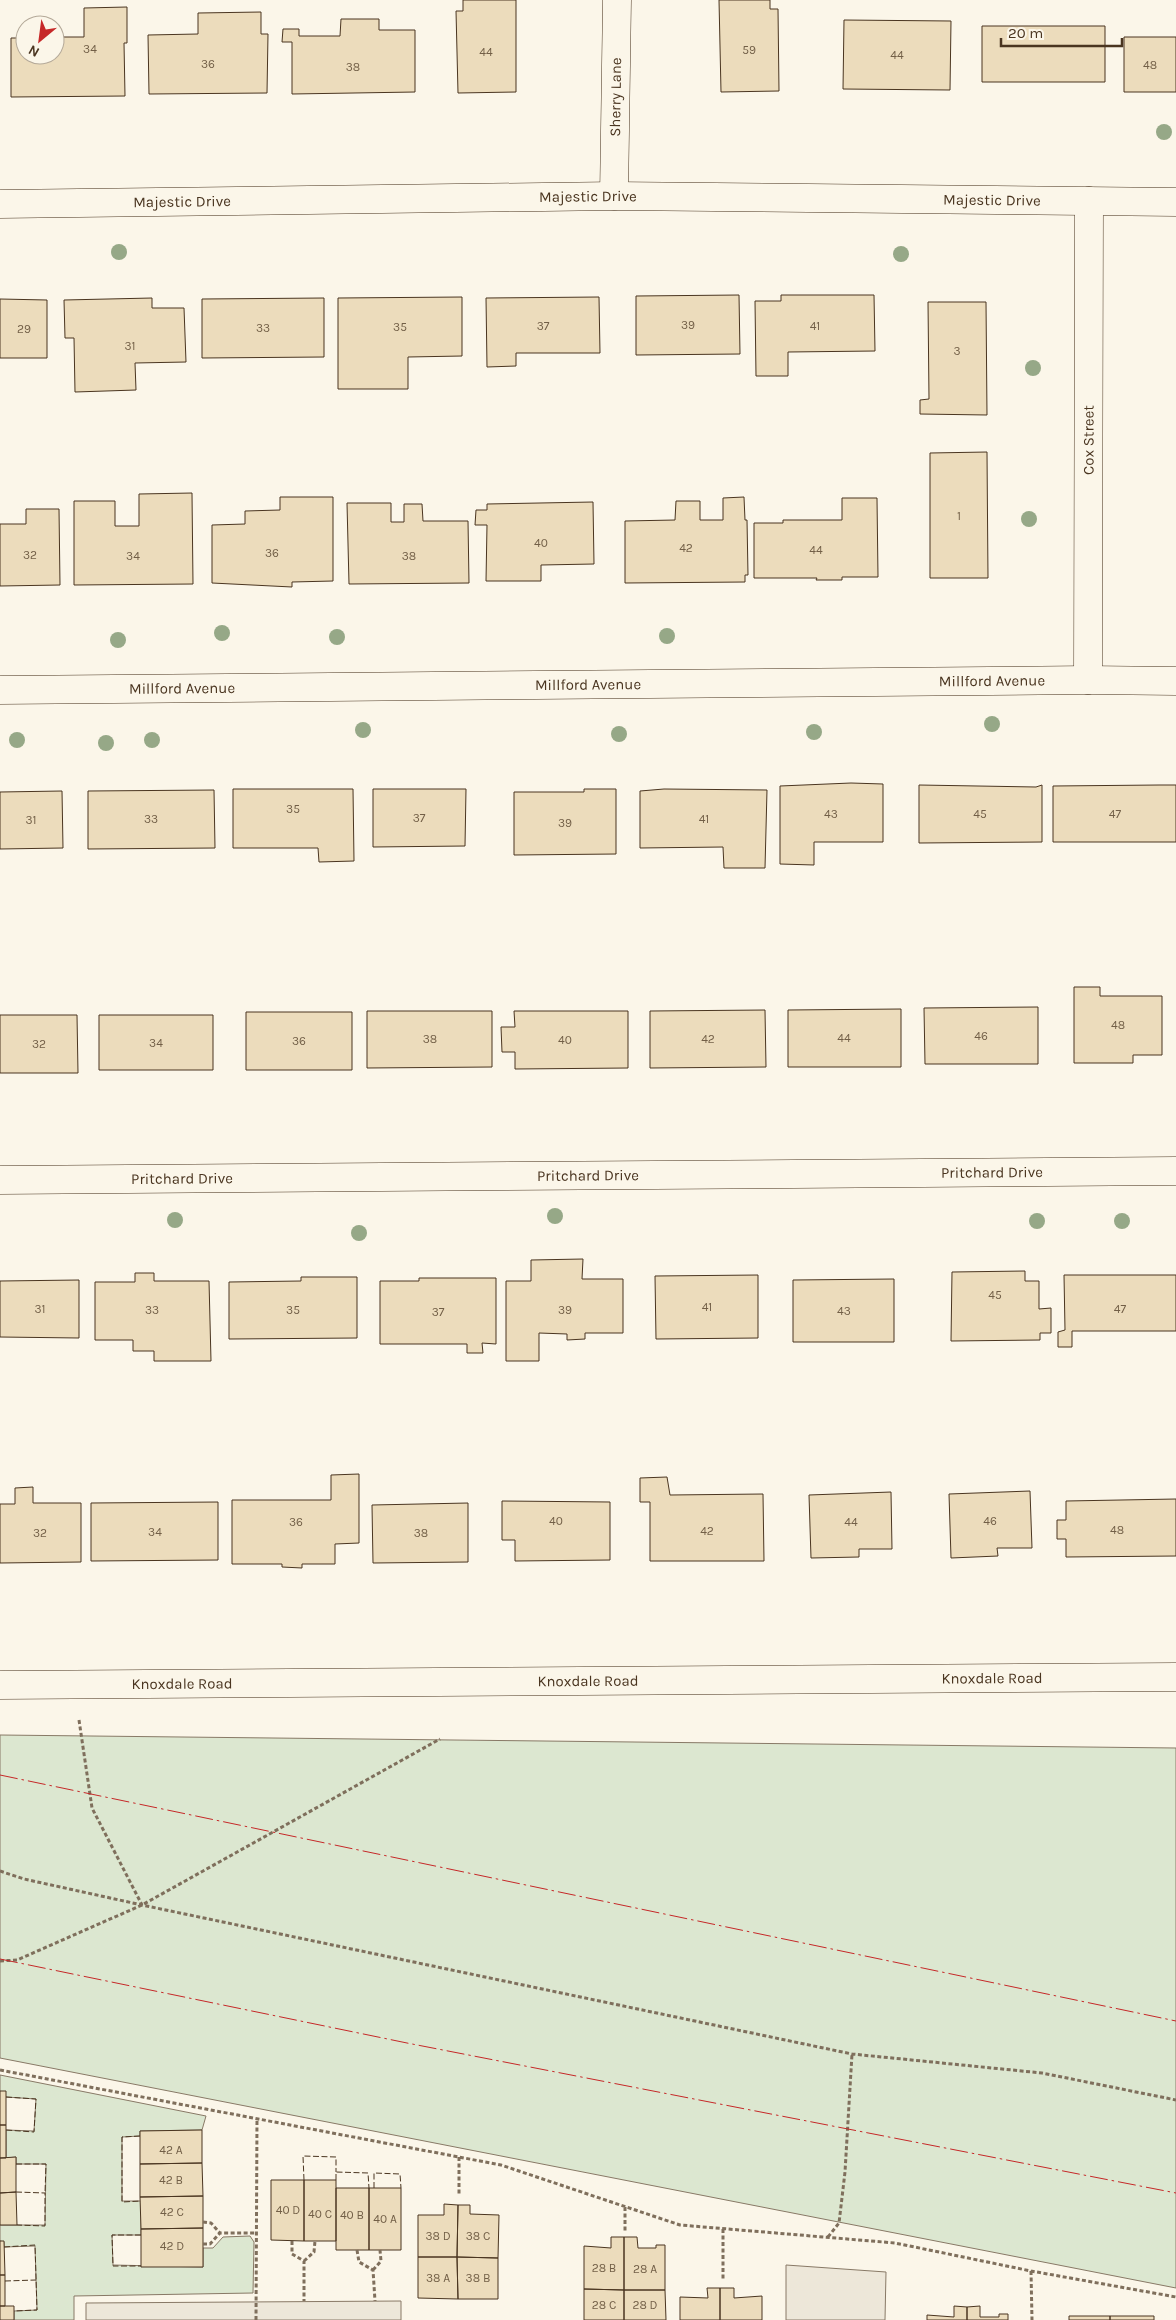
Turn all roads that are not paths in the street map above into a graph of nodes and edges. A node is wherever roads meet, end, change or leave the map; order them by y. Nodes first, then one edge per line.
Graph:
1 (617, 0) edge
2 (614, 196) junction
3 (1089, 202) junction
4 (1176, 202) edge
5 (0, 204) edge
6 (1088, 680) junction
7 (1176, 681) edge
8 (0, 690) edge
9 (1176, 1171) edge
10 (0, 1180) edge
11 (1176, 1678) edge
12 (0, 1685) edge

1 - 2 street, Sherry Lane
2 - 3 street, Majestic Drive
2 - 5 street, Majestic Drive
3 - 4 street, Majestic Drive
3 - 6 street, Cox Street
6 - 7 street, Millford Avenue
6 - 8 street, Millford Avenue
9 - 10 street, Pritchard Drive
11 - 12 street, Knoxdale Road

